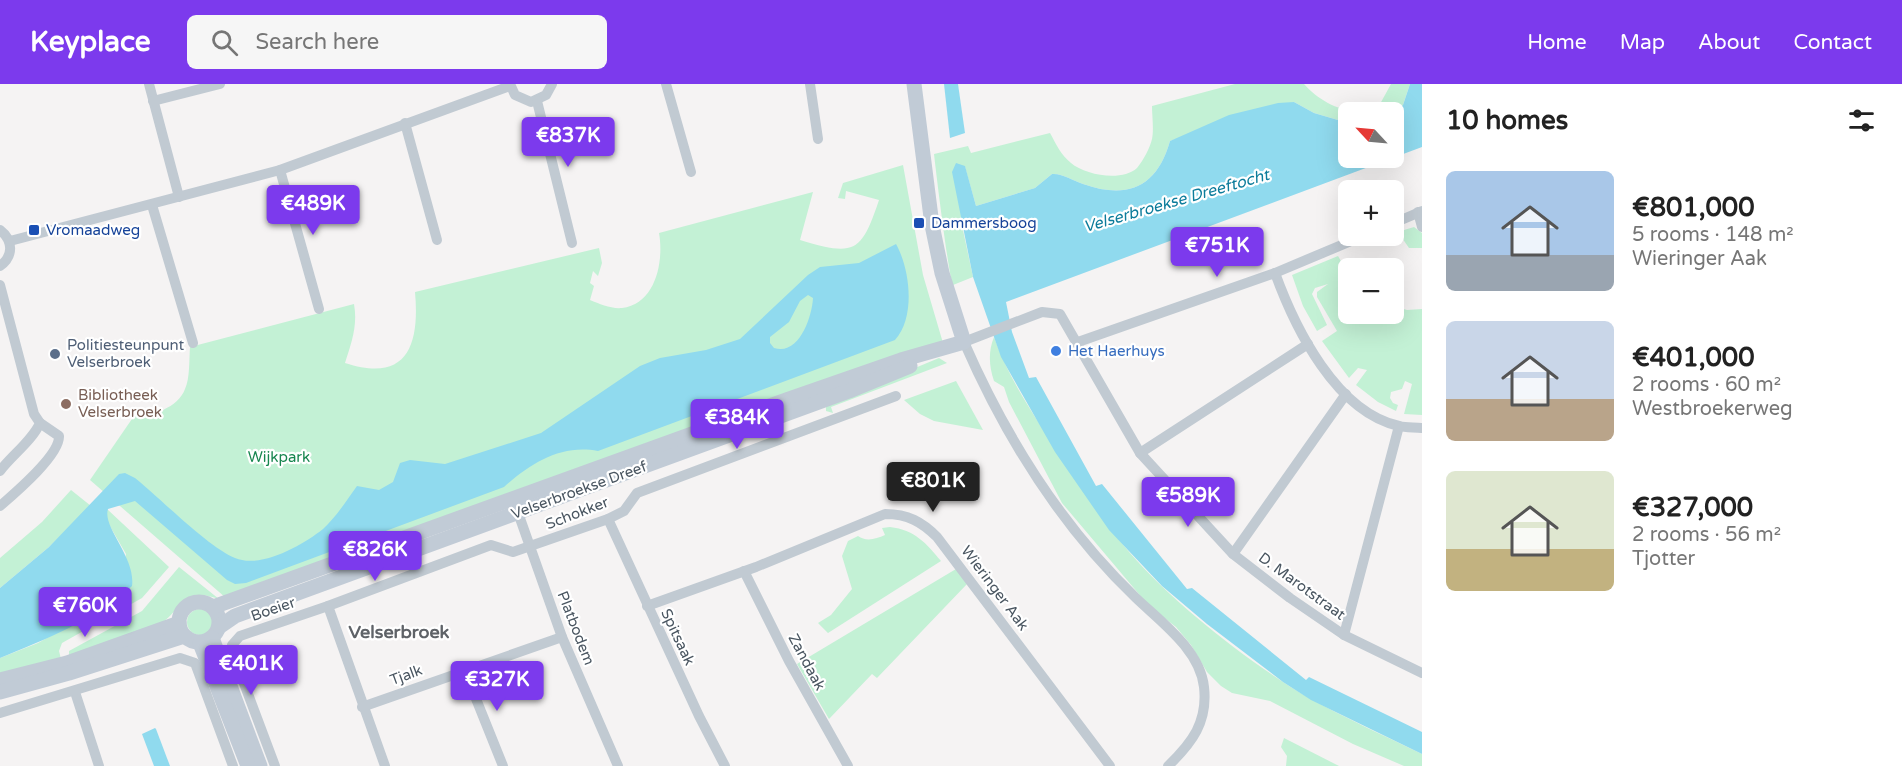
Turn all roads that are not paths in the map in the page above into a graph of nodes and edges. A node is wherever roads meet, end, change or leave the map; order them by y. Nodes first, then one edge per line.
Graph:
1 (149, 84) edge
2 (220, 84) edge
3 (552, 84) edge
4 (666, 84) edge
5 (810, 84) edge
6 (914, 84) edge
7 (510, 85) edge
8 (153, 101) junction
9 (537, 101) junction
10 (405, 123) junction
11 (819, 139) dead end
12 (280, 170) junction
13 (691, 172) dead end
14 (179, 197) junction
15 (152, 205) junction
16 (1420, 212) edge
17 (1404, 219) edge
18 (1422, 227) edge
19 (0, 230) edge
20 (437, 240) dead end
21 (10, 241) junction
22 (572, 243) dead end
23 (1340, 246) edge
24 (0, 266) edge
25 (1275, 273) junction
26 (0, 285) edge
27 (319, 309) dead end
28 (964, 342) junction
29 (1078, 342) junction
30 (194, 343) dead end
31 (1308, 344) junction
32 (1346, 394) junction
33 (896, 396) dead end
34 (40, 423) junction
35 (1399, 426) junction
36 (1422, 428) edge
37 (17, 450) junction
38 (1140, 453) junction
39 (0, 454) edge
40 (0, 471) edge
41 (515, 505) junction
42 (0, 506) edge
43 (608, 519) junction
44 (530, 546) junction
45 (1233, 554) junction
46 (744, 571) junction
47 (328, 606) junction
48 (647, 606) junction
49 (213, 607) junction
50 (181, 629) junction
51 (1344, 635) junction
52 (210, 636) junction
53 (562, 637) junction
54 (464, 669) junction
55 (1422, 674) edge
56 (0, 680) edge
57 (0, 692) edge
58 (75, 692) junction
59 (362, 707) junction
60 (0, 713) edge
61 (229, 718) junction
62 (99, 766) edge
63 (233, 766) edge
64 (248, 766) edge
65 (260, 766) edge
66 (275, 766) edge
67 (385, 766) edge
68 (503, 766) edge
69 (618, 766) edge
70 (725, 766) edge
71 (848, 766) edge
72 (1110, 766) edge
73 (1168, 766) edge

1 - 8 street
2 - 8 street
3 - 9 street
4 - 13 street
5 - 11 street
6 - 28 street
7 - 9 street
7 - 10 street
8 - 14 street
9 - 22 street
10 - 12 street
10 - 20 street
12 - 14 street
12 - 27 street
14 - 15 street
15 - 21 street
15 - 30 street
16 - 17 street
16 - 18 street
19 - 21 street
21 - 24 street
23 - 25 street
25 - 29 street
25 - 31 street
26 - 34 street
28 - 29 street, D. Marotstraat
28 - 41 street, Velserbroekse Dreef
28 - 73 street
29 - 38 street, D. Marotstraat
31 - 32 street
31 - 38 street
32 - 35 street
32 - 45 street
33 - 43 street, Schokker
34 - 37 street
34 - 42 street
35 - 36 street
35 - 51 street
37 - 39 street
37 - 40 street
38 - 45 street, D. Marotstraat
41 - 44 street, Platbodem
41 - 49 street, Velserbroekse Dreef
41 - 52 street, Velserbroekse Dreef
43 - 44 street, Schokker
43 - 48 street, Spitsaak
44 - 47 street, Boeier
44 - 53 street, Platbodem
45 - 51 street, D. Marotstraat
46 - 48 street, Wieringer Aak
46 - 71 street, Zandaak
46 - 72 street, Wieringer Aak
47 - 59 street
47 - 66 street, Boeier
48 - 70 street, Spitsaak
49 - 50 street
49 - 52 street
50 - 52 street
50 - 56 street
50 - 57 street
51 - 55 street, D. Marotstraat
52 - 61 street
53 - 54 street, Tjalk
53 - 69 street, Platbodem
54 - 59 street, Tjalk
54 - 68 street
58 - 60 street
58 - 61 street
58 - 62 street
59 - 67 street
61 - 63 street
61 - 64 street
61 - 65 street

